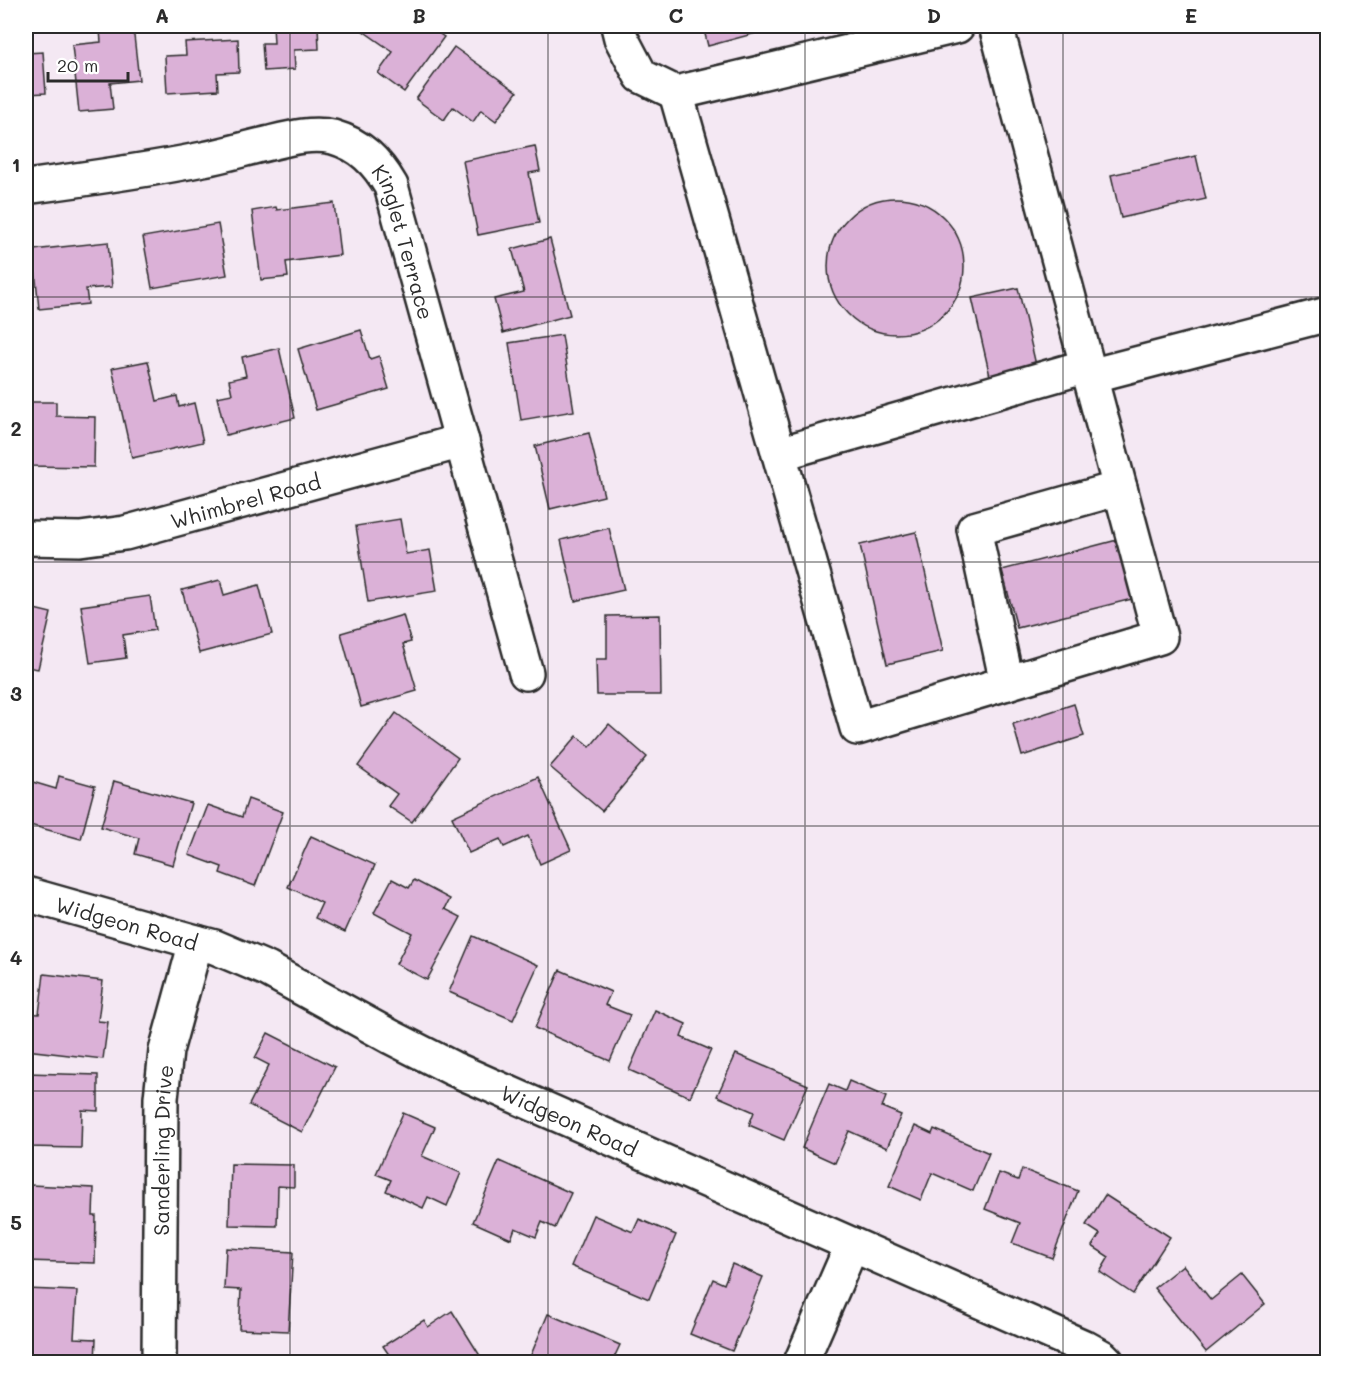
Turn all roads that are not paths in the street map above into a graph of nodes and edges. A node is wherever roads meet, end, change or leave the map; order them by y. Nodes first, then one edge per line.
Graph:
1 (618, 26) edge
2 (957, 26) edge
3 (996, 26) edge
4 (676, 93) junction
5 (26, 187) edge
6 (1328, 314) edge
7 (1088, 371) junction
8 (462, 441) junction
9 (778, 454) junction
10 (1120, 488) junction
11 (26, 538) edge
12 (526, 673) dead end
13 (1007, 683) junction
14 (26, 894) edge
15 (196, 942) junction
16 (852, 1245) junction
17 (159, 1362) edge
18 (801, 1362) edge
19 (1107, 1362) edge

1 - 4 street
2 - 4 street
3 - 7 street
4 - 9 street
5 - 8 street, Kinglet Terrace
6 - 7 street
7 - 9 street
7 - 10 street
8 - 11 street, Whimbrel Road
8 - 12 street, Kinglet Terrace
9 - 13 street
10 - 13 street
10 - 13 street
14 - 15 street, Widgeon Road
15 - 16 street, Widgeon Road
15 - 17 street, Sanderling Drive
16 - 18 street
16 - 19 street, Widgeon Road

